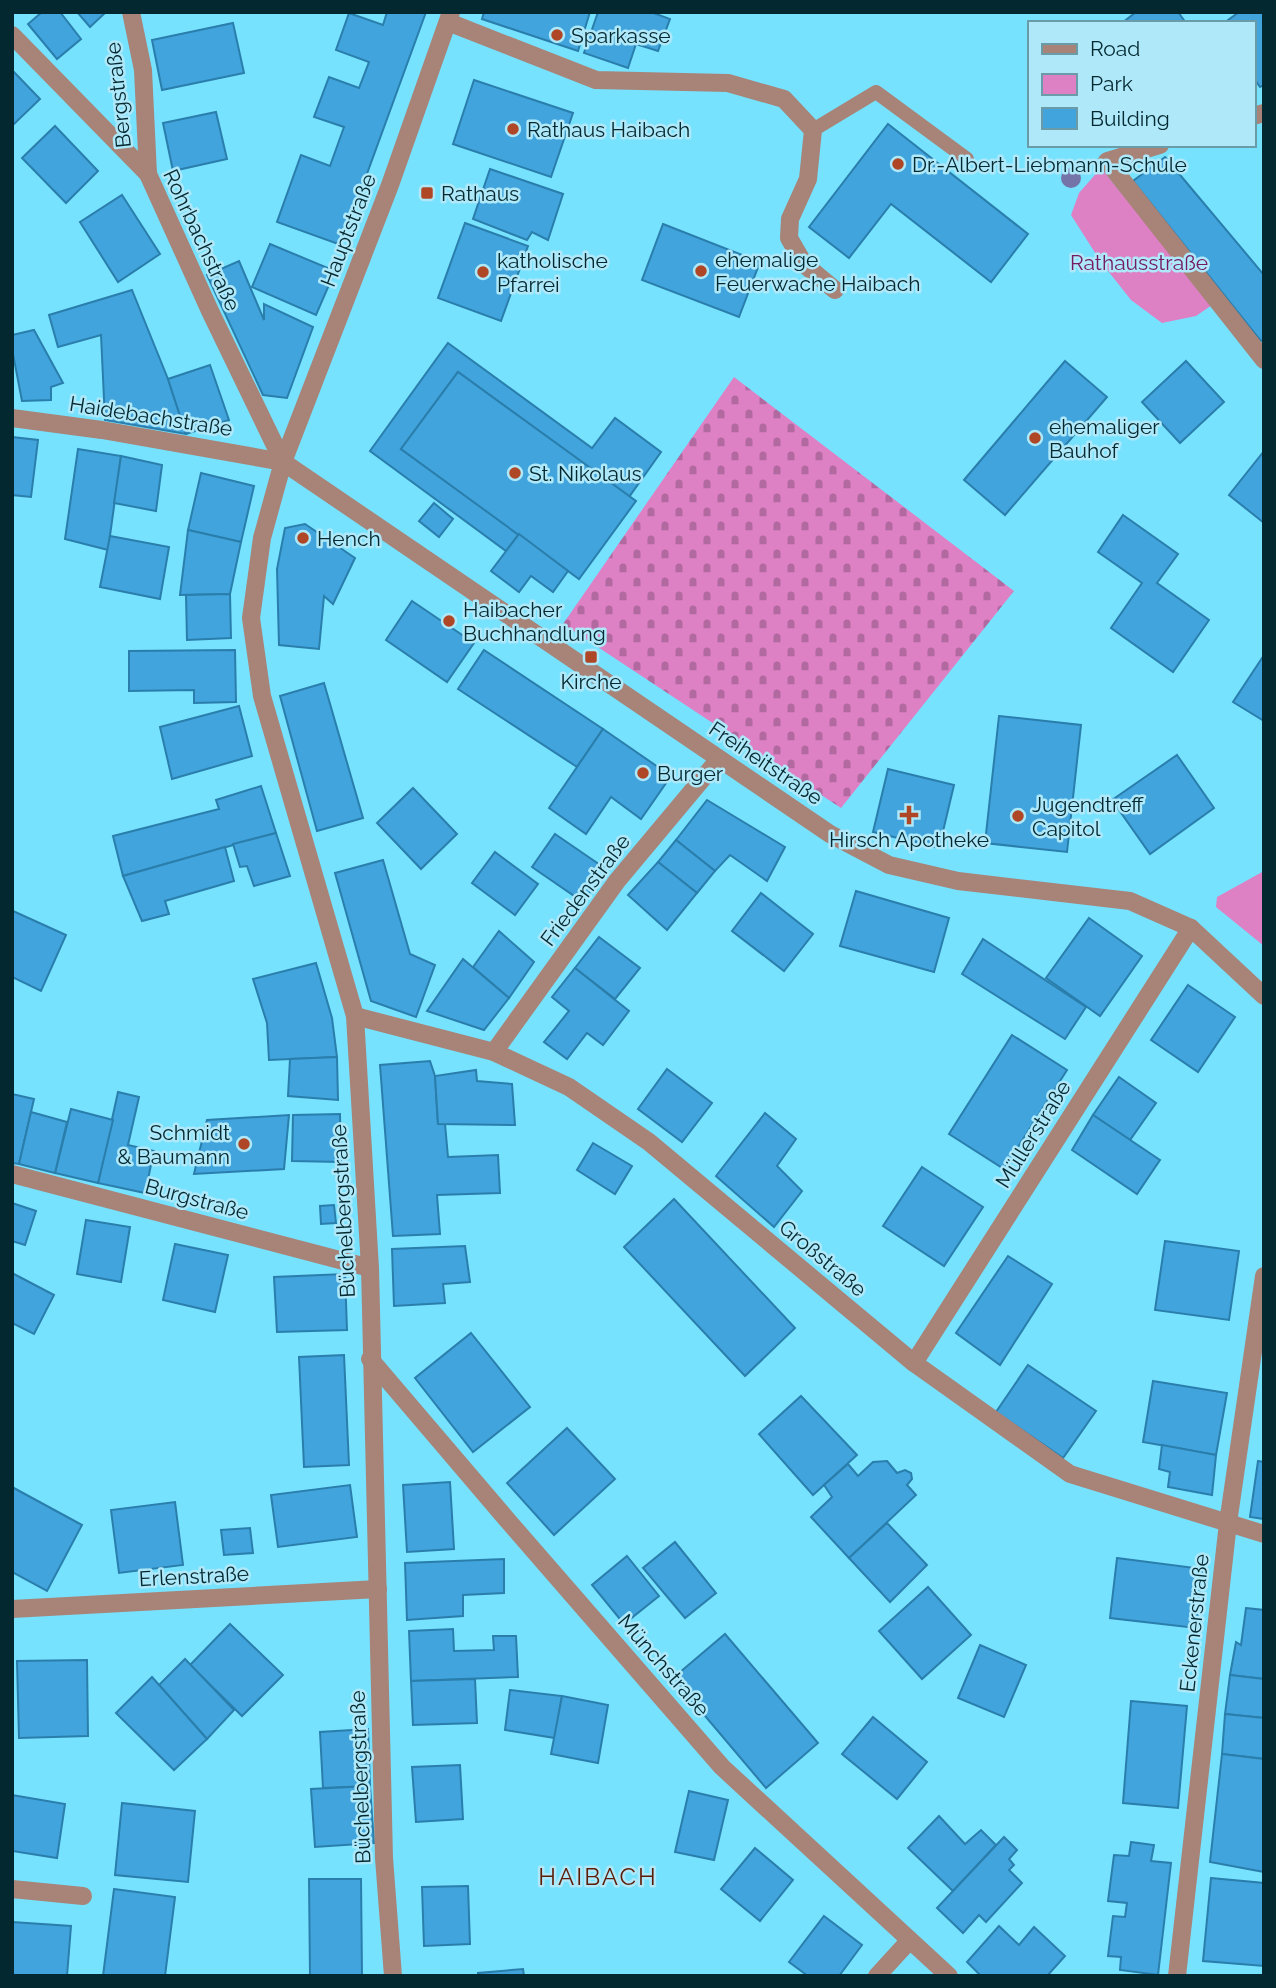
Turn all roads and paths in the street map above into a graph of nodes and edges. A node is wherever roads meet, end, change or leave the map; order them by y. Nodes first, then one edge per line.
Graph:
1 (131, 12) edge
2 (450, 17) edge
3 (12, 35) edge
4 (813, 130) junction
5 (1154, 147) edge
6 (967, 159) dead end
7 (148, 174) junction
8 (835, 290) dead end
9 (1264, 359) edge
10 (12, 418) edge
11 (283, 461) junction
12 (719, 759) junction
13 (1191, 928) junction
14 (1264, 996) edge
15 (355, 1016) junction
16 (494, 1052) junction
17 (12, 1174) edge
18 (370, 1268) junction
19 (1264, 1276) edge
20 (370, 1359) junction
21 (914, 1363) junction
22 (1228, 1523) junction
23 (1264, 1534) edge
24 (378, 1589) junction
25 (12, 1609) edge
26 (12, 1889) edge
27 (83, 1896) dead end
28 (909, 1941) junction
29 (393, 1976) edge
30 (877, 1976) edge
31 (949, 1976) edge
32 (1177, 1976) edge

1 - 7 street, Bergstraße
2 - 4 street
2 - 11 street, Hauptstraße
3 - 7 street, Rohrbachstraße
4 - 6 lane
4 - 8 street
5 - 9 street
7 - 11 street, Rohrbachstraße
10 - 11 street, Haidebachstraße
11 - 12 street, Freiheitstraße
11 - 15 street, Büchelbergstraße
12 - 13 street, Freiheitstraße
12 - 16 street, Friedenstraße
13 - 14 street, Freiheitstraße
13 - 21 street, Müllerstraße
15 - 16 street, Großstraße
15 - 18 street, Büchelbergstraße
16 - 21 street, Großstraße
17 - 18 street, Burgstraße
18 - 20 street, Büchelbergstraße
19 - 22 street, Eckenerstraße
20 - 24 street, Büchelbergstraße
20 - 28 street, Münchstraße
21 - 22 street, Großstraße
22 - 23 street, Großstraße
22 - 32 street, Eckenerstraße
24 - 25 street, Erlenstraße
24 - 29 street, Büchelbergstraße
26 - 27 street
28 - 30 street
28 - 31 street, Münchstraße

